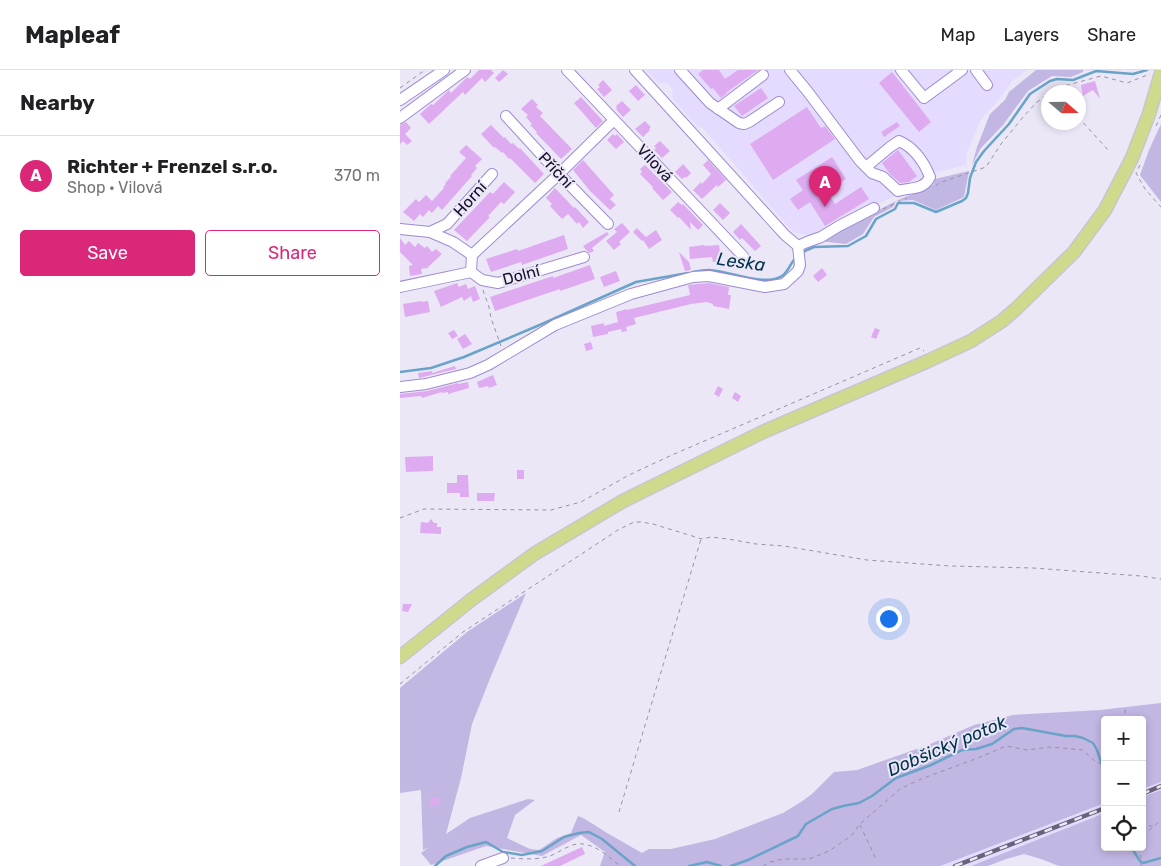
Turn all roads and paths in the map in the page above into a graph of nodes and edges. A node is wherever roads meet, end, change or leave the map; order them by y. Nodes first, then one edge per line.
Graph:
1 (416, 70) edge
2 (425, 70) edge
3 (444, 70) edge
4 (465, 70) edge
5 (567, 70) edge
6 (635, 70) edge
7 (790, 70) edge
8 (901, 70) edge
9 (962, 70) edge
10 (976, 70) edge
11 (684, 71) edge
12 (419, 74) junction
13 (763, 75) dead end
14 (1157, 77) edge
15 (987, 84) dead end
16 (1068, 85) edge
17 (400, 88) edge
18 (400, 100) edge
19 (1041, 100) edge
20 (779, 102) dead end
21 (718, 109) junction
22 (506, 116) dead end
23 (400, 118) edge
24 (614, 120) junction
25 (1086, 126) edge
26 (1109, 151) dead end
27 (866, 167) junction
28 (1139, 168) dead end
29 (492, 174) dead end
30 (559, 174) junction
31 (934, 188) dead end
32 (908, 198) dead end
33 (1161, 207) edge
34 (874, 208) joint
35 (447, 224) junction
36 (608, 224) dead end
37 (400, 229) edge
38 (430, 232) junction
39 (447, 240) junction
40 (798, 248) junction
41 (472, 255) junction
42 (743, 256) dead end
43 (584, 257) dead end
44 (471, 272) junction
45 (482, 280) junction
46 (400, 287) edge
47 (501, 347) dead end
48 (928, 361) junction
49 (400, 387) edge
50 (400, 518) edge
51 (702, 539) junction
52 (1161, 579) edge
53 (400, 658) edge
54 (400, 684) edge
55 (1125, 707) dead end
56 (1124, 716) edge
57 (1101, 763) edge
58 (619, 812) dead end
59 (1161, 820) edge
60 (860, 824) junction
61 (1146, 827) edge
62 (1154, 827) junction
63 (1146, 834) edge
64 (1139, 851) edge
65 (503, 858) joint
66 (877, 861) dead end
67 (481, 866) edge
68 (620, 866) edge
69 (763, 866) edge
70 (1141, 866) edge

1 - 12 path
2 - 12 path
3 - 18 street
4 - 23 street
5 - 24 street, Vilová
6 - 40 street
7 - 27 street
8 - 9 street
10 - 15 street
11 - 21 street
12 - 17 path
13 - 21 street
14 - 16 path
14 - 48 main road
19 - 31 path
20 - 21 street
22 - 30 street, Příční
24 - 30 street
24 - 42 street, Vilová
25 - 26 path
27 - 27 street
28 - 33 path
29 - 35 street, Horní
30 - 36 street, Příční
30 - 41 street
32 - 34 path
34 - 40 street
35 - 38 street, Horní
35 - 39 street, Horní
37 - 38 street, Horní
38 - 39 street, Horní
39 - 41 street, Horní
40 - 49 street
41 - 44 street
43 - 45 street, Dolní
44 - 45 street, Dolní
44 - 46 street
45 - 47 path
48 - 50 path
48 - 53 main road
51 - 52 path
51 - 54 path
51 - 58 path
55 - 56 path
57 - 60 path
59 - 62 path
60 - 66 path
60 - 69 path
61 - 62 path
62 - 63 path
64 - 70 path
65 - 67 street
65 - 68 path

